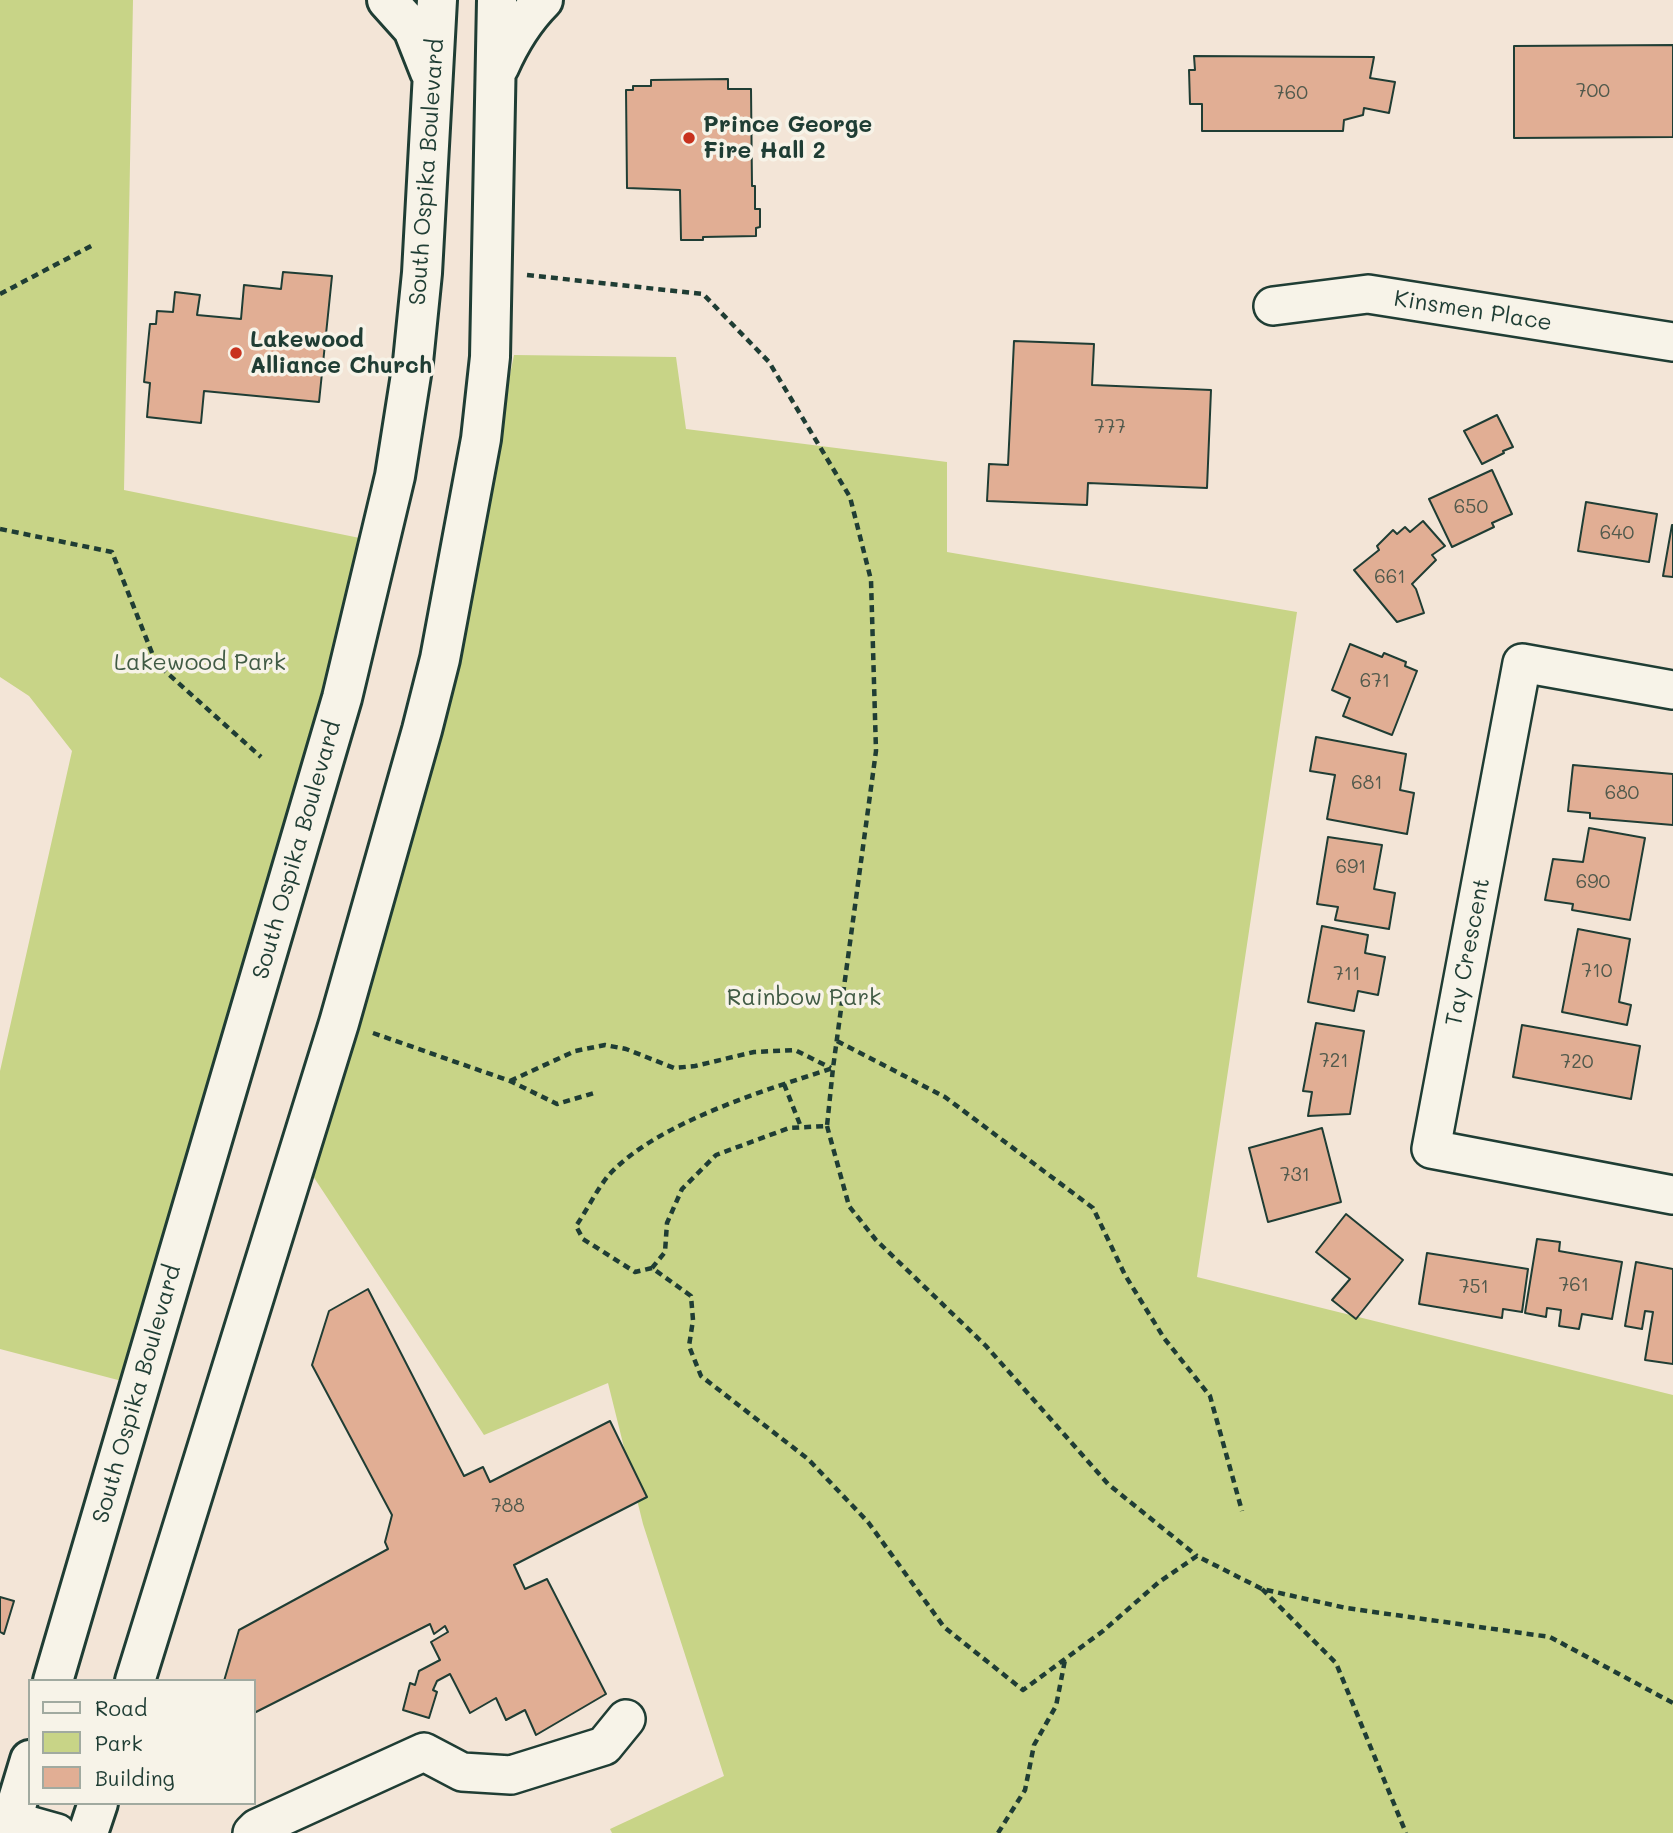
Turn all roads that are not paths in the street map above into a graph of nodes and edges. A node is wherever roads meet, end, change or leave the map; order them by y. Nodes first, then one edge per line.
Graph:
1 (387, 0) edge
2 (437, 0) edge
3 (497, 0) edge
4 (543, 0) edge
5 (495, 76) junction
6 (433, 78) junction
7 (1273, 306) dead end
8 (1673, 342) edge
9 (1673, 690) edge
10 (1673, 1195) edge
11 (54, 1679) edge
12 (136, 1679) edge
13 (626, 1719) dead end
14 (28, 1765) edge
15 (96, 1805) edge
16 (7, 1823) edge
17 (57, 1833) edge
18 (88, 1833) edge
19 (253, 1833) edge

1 - 6 main road
2 - 6 main road, South Ospika Boulevard
3 - 5 main road
4 - 5 main road
5 - 12 main road
6 - 11 main road, South Ospika Boulevard
7 - 8 street, Kinsmen Place
9 - 10 street, Tay Crescent
13 - 19 street
14 - 16 main road
15 - 18 main road
16 - 17 street

